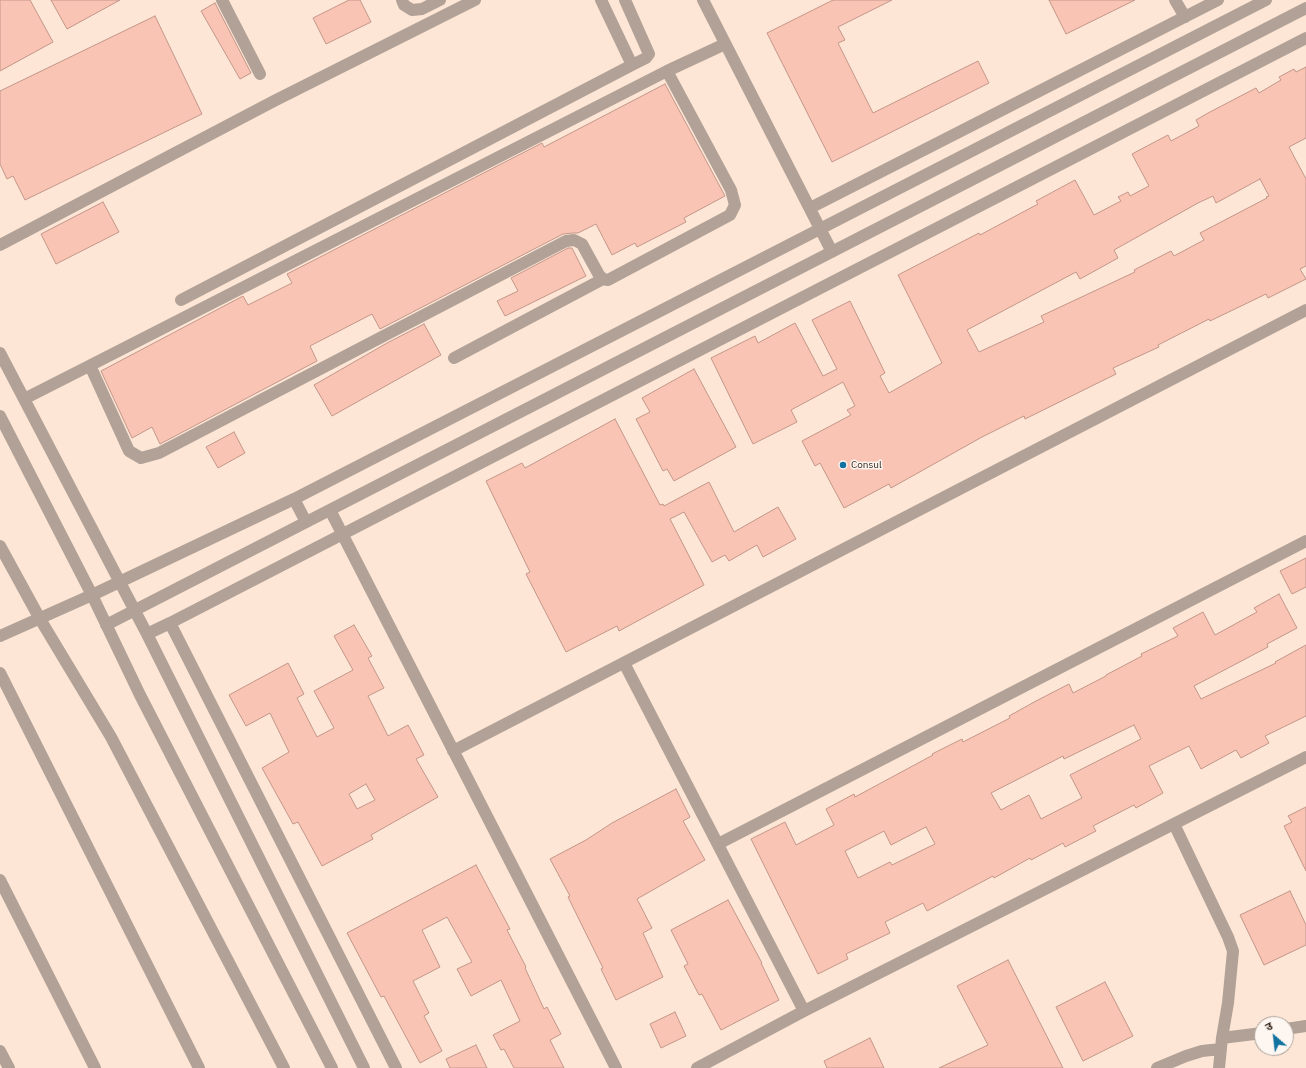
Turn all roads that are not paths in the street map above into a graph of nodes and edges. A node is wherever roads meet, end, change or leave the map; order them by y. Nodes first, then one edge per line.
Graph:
1 (222, 0) edge
2 (402, 0) edge
3 (440, 0) edge
4 (475, 0) edge
5 (601, 0) edge
6 (625, 0) edge
7 (703, 0) edge
8 (1175, 0) edge
9 (1218, 0) edge
10 (1266, 0) edge
11 (1306, 8) edge
12 (1185, 17) junction
13 (1306, 38) edge
14 (725, 44) junction
15 (632, 65) junction
16 (666, 70) junction
17 (260, 74) dead end
18 (810, 208) junction
19 (820, 228) junction
20 (0, 245) edge
21 (832, 252) junction
22 (603, 279) junction
23 (181, 300) dead end
24 (1306, 310) edge
25 (0, 353) edge
26 (454, 358) dead end
27 (90, 366) junction
28 (24, 399) junction
29 (0, 416) edge
30 (294, 499) junction
31 (330, 510) junction
32 (306, 522) junction
33 (342, 534) junction
34 (1306, 541) edge
35 (0, 546) edge
36 (120, 582) junction
37 (92, 595) junction
38 (134, 611) junction
39 (40, 619) junction
40 (170, 623) junction
41 (106, 625) junction
42 (147, 634) junction
43 (0, 636) edge
44 (624, 663) junction
45 (0, 673) edge
46 (453, 751) junction
47 (1306, 757) edge
48 (1174, 824) junction
49 (718, 844) junction
50 (0, 880) edge
51 (804, 1011) junction
52 (1306, 1026) edge
53 (1294, 1028) edge
54 (1254, 1035) edge
55 (1221, 1043) junction
56 (0, 1051) edge
57 (701, 1067) edge
58 (9, 1068) edge
59 (95, 1068) edge
60 (199, 1068) edge
61 (284, 1068) edge
62 (332, 1068) edge
63 (364, 1068) edge
64 (396, 1068) edge
65 (616, 1068) edge
66 (1157, 1068) edge
67 (1219, 1068) edge

1 - 17 street
2 - 3 street
4 - 20 street
5 - 15 street
6 - 15 street
7 - 14 street
8 - 12 street
9 - 12 street
10 - 19 street
11 - 21 street
12 - 18 street
13 - 33 street
14 - 16 street
14 - 18 street
15 - 23 street
16 - 22 street
16 - 27 street
18 - 19 street
19 - 21 street
19 - 30 street
21 - 31 street
22 - 26 street
22 - 27 street
24 - 44 street
25 - 28 street
27 - 28 street
28 - 36 street
29 - 37 street
30 - 32 street
30 - 36 street
31 - 32 street
31 - 33 street
32 - 38 street
33 - 40 street
33 - 46 street
34 - 49 street
35 - 39 street
36 - 37 street
36 - 38 street
37 - 39 street
37 - 41 street
38 - 41 street
38 - 42 street
39 - 43 street
39 - 61 street
40 - 42 street
40 - 64 street
41 - 62 street
42 - 63 street
44 - 46 street
44 - 49 street
45 - 60 street
46 - 65 street
47 - 48 street
48 - 51 street
48 - 55 street
49 - 51 street
50 - 59 street
51 - 57 street
52 - 53 street
54 - 55 street
55 - 66 street
55 - 67 street
56 - 58 street

